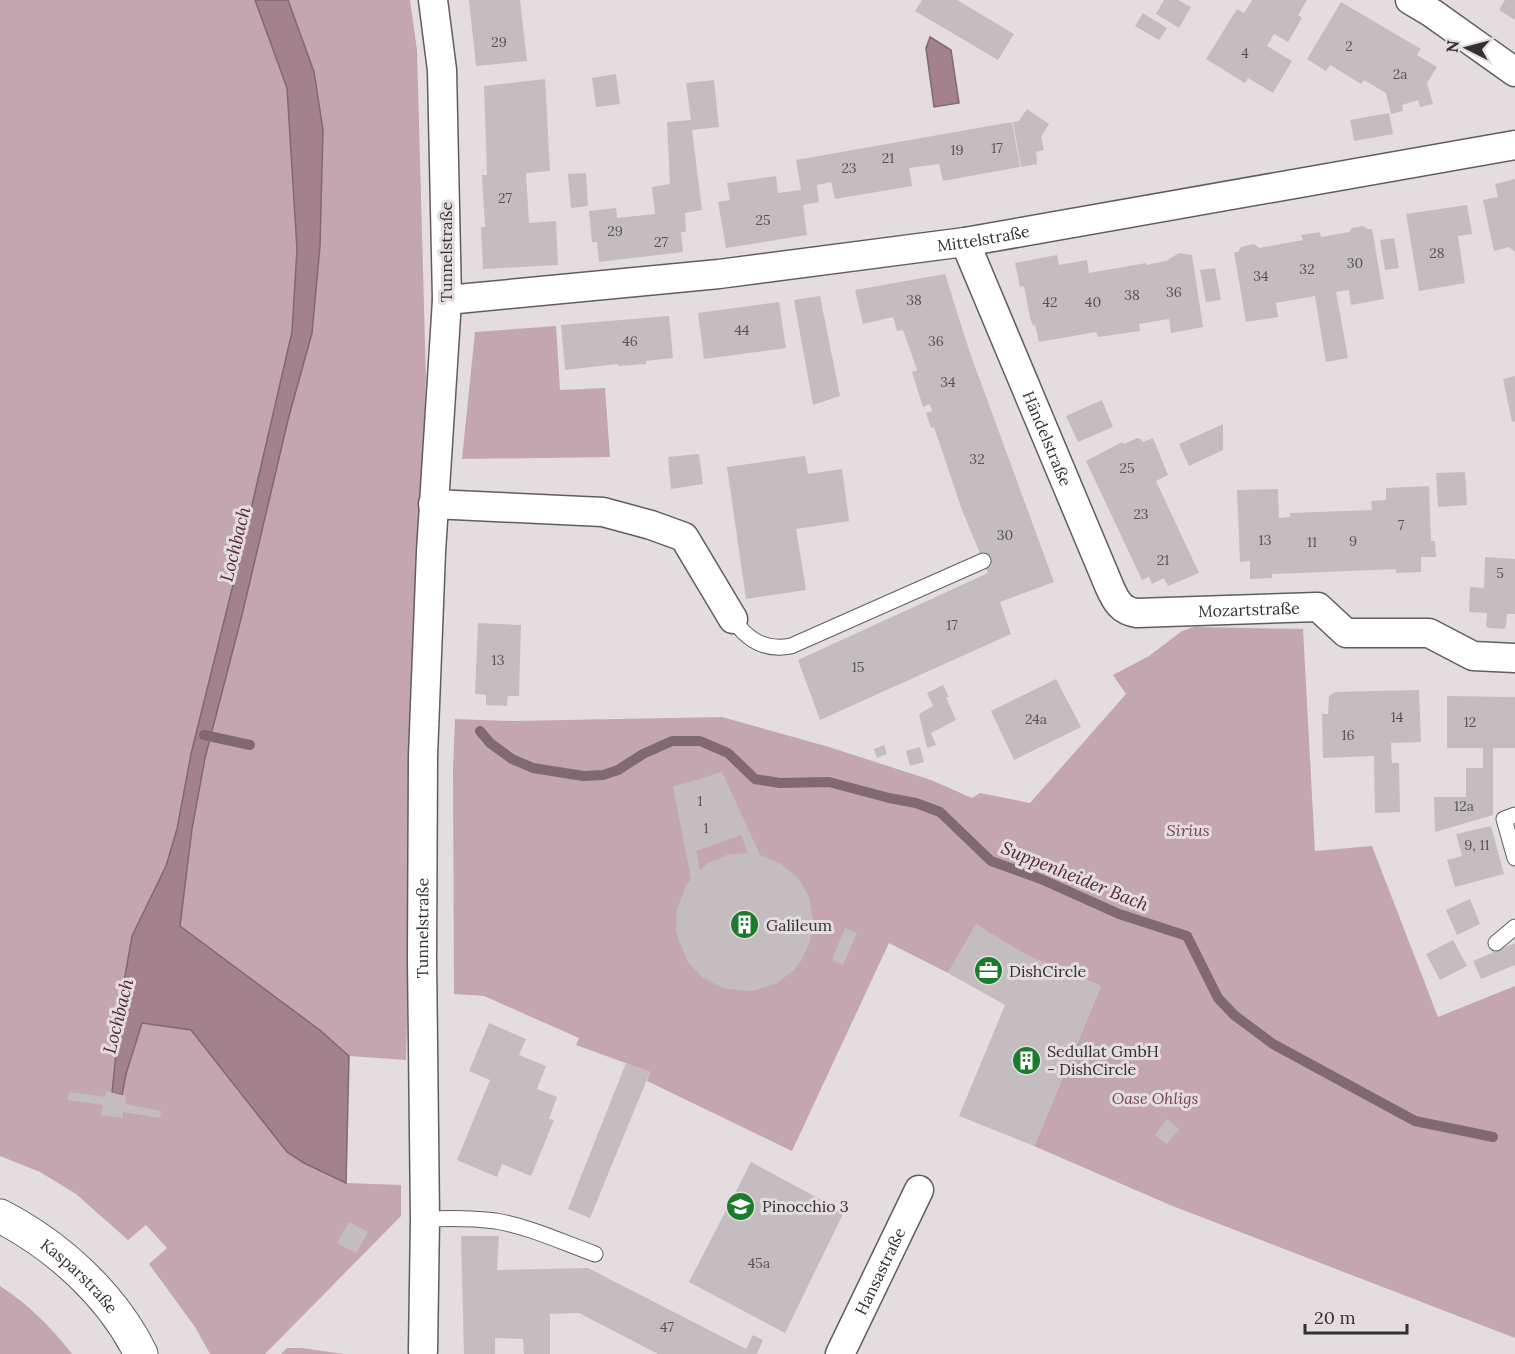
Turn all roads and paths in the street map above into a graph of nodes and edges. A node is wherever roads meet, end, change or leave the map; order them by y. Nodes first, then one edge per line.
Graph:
1 (433, 0) edge
2 (1410, 0) edge
3 (1515, 72) edge
4 (1515, 145) edge
5 (965, 242) junction
6 (447, 300) junction
7 (433, 504) junction
8 (983, 561) dead end
9 (1148, 612) joint
10 (733, 618) joint
11 (1515, 658) edge
12 (1510, 817) edge
13 (1515, 858) edge
14 (1515, 927) edge
15 (1496, 944) dead end
16 (919, 1190) dead end
17 (0, 1216) edge
18 (425, 1219) junction
19 (595, 1254) dead end
20 (423, 1352) dead end
21 (141, 1354) edge
22 (840, 1354) edge

1 - 6 street, Tunnelstraße
2 - 3 street
4 - 5 street, Mittelstraße
5 - 6 street, Mittelstraße
5 - 9 street, Händelstraße
6 - 7 street, Tunnelstraße
7 - 10 street
7 - 18 street, Tunnelstraße
8 - 10 lane
9 - 11 street, Mozartstraße
12 - 13 lane
14 - 15 lane
16 - 22 street, Hansastraße
17 - 21 main road, Kasparstraße
18 - 19 lane
18 - 20 street, Tunnelstraße

